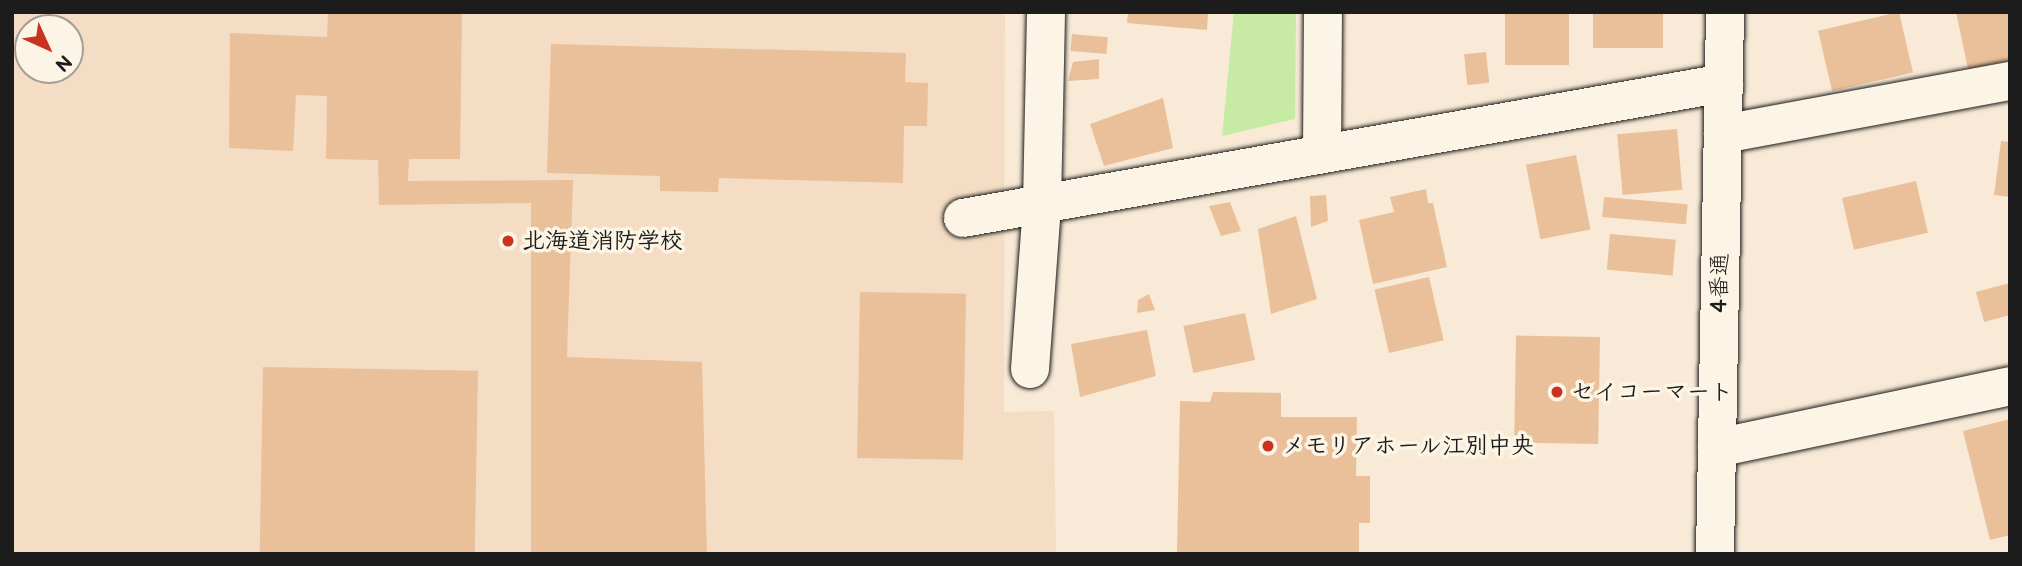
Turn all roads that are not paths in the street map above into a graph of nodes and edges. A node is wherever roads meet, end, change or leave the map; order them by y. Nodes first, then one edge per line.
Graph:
1 (1046, 12) edge
2 (1323, 12) edge
3 (1725, 12) edge
4 (2010, 81) edge
5 (1724, 83) junction
6 (1723, 134) junction
7 (1322, 153) junction
8 (1042, 204) junction
9 (963, 218) dead end
10 (1030, 369) dead end
11 (2010, 386) edge
12 (1717, 448) junction
13 (1715, 554) edge

1 - 8 street
2 - 7 street
3 - 5 street, 4番通
4 - 6 street
5 - 6 street, 4番通
5 - 7 street
6 - 12 street, 4番通
7 - 8 street
8 - 9 street
8 - 10 street
11 - 12 street
12 - 13 street, 4番通

